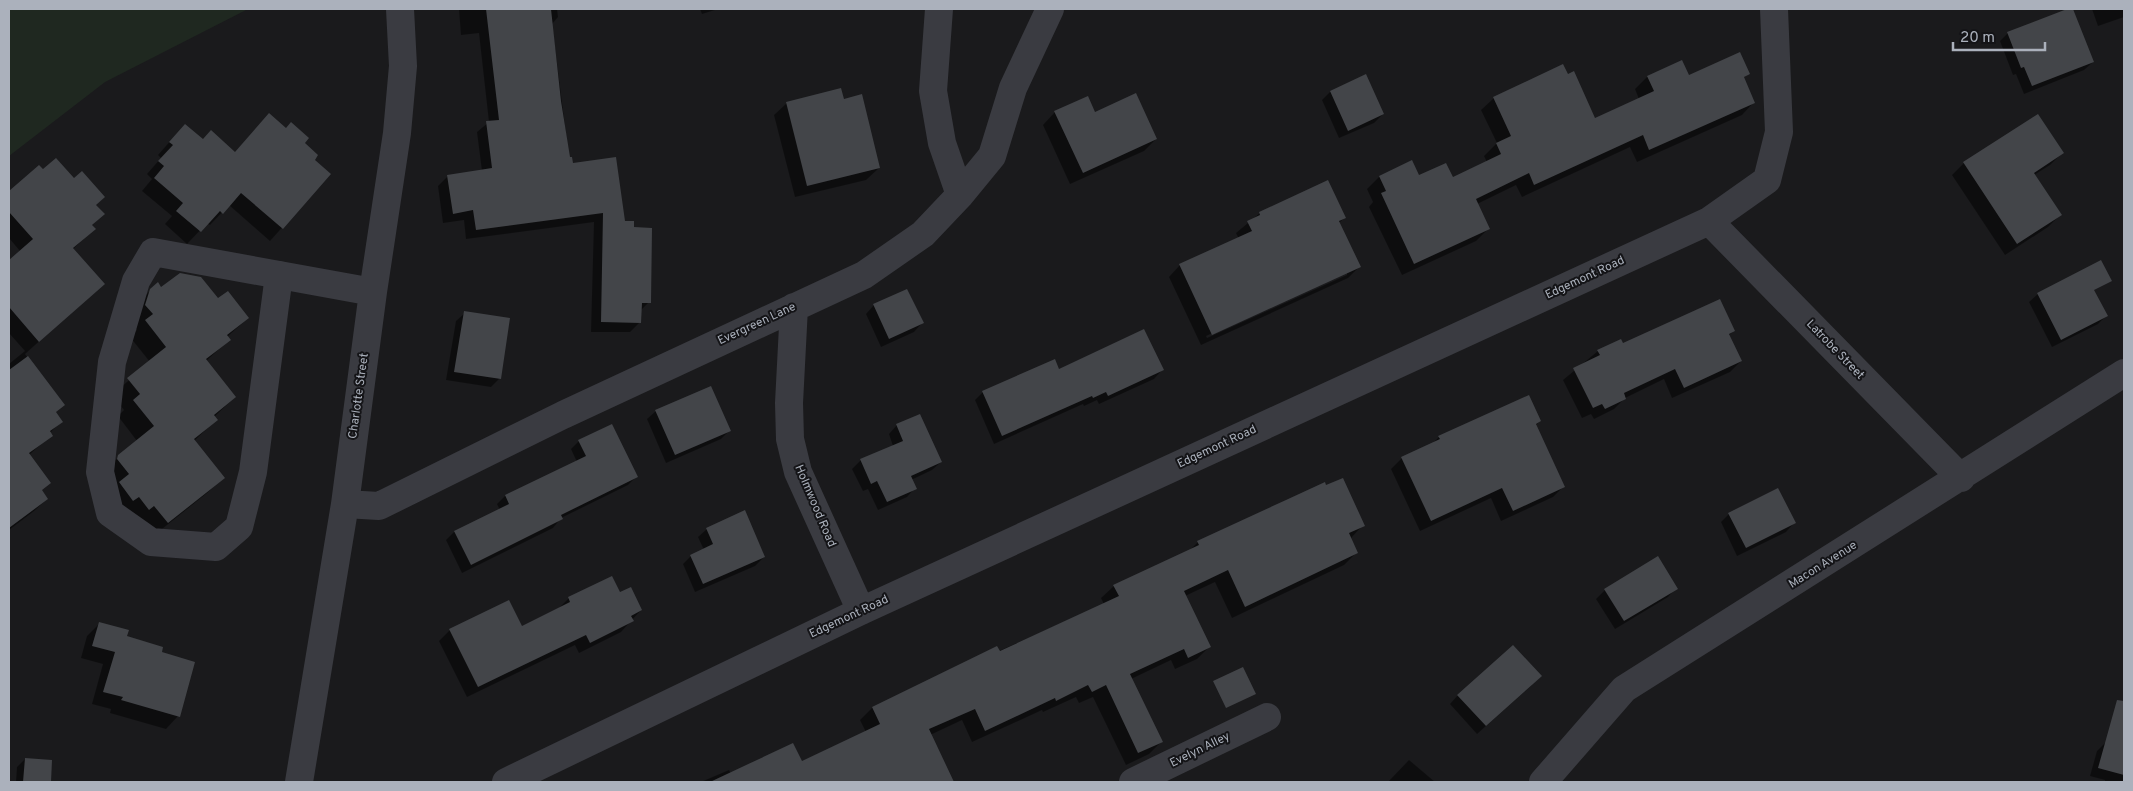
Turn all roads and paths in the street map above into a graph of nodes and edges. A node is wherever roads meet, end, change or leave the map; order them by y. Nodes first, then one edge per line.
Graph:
1 (400, 9) edge
2 (940, 9) edge
3 (1050, 9) edge
4 (1774, 9) edge
5 (960, 195) junction
6 (1709, 221) junction
7 (279, 275) junction
8 (373, 292) junction
9 (794, 307) junction
10 (2124, 373) edge
11 (1961, 478) junction
12 (345, 504) junction
13 (861, 610) junction
14 (1267, 717) dead end
15 (299, 782) edge
16 (506, 782) edge
17 (1133, 782) edge
18 (1543, 782) edge

1 - 8 street, Charlotte Street
2 - 5 street
3 - 5 street, Evergreen Lane
4 - 6 street, Edgemont Road
5 - 9 street, Evergreen Lane
6 - 11 street, Latrobe Street
6 - 13 street, Edgemont Road
7 - 7 street
7 - 8 street
8 - 12 street, Charlotte Street
9 - 12 street, Evergreen Lane
9 - 13 street, Holmwood Road
10 - 11 street, Macon Avenue
11 - 18 street, Macon Avenue
12 - 15 street, Charlotte Street
13 - 16 street, Edgemont Road
14 - 17 street, Evelyn Alley

